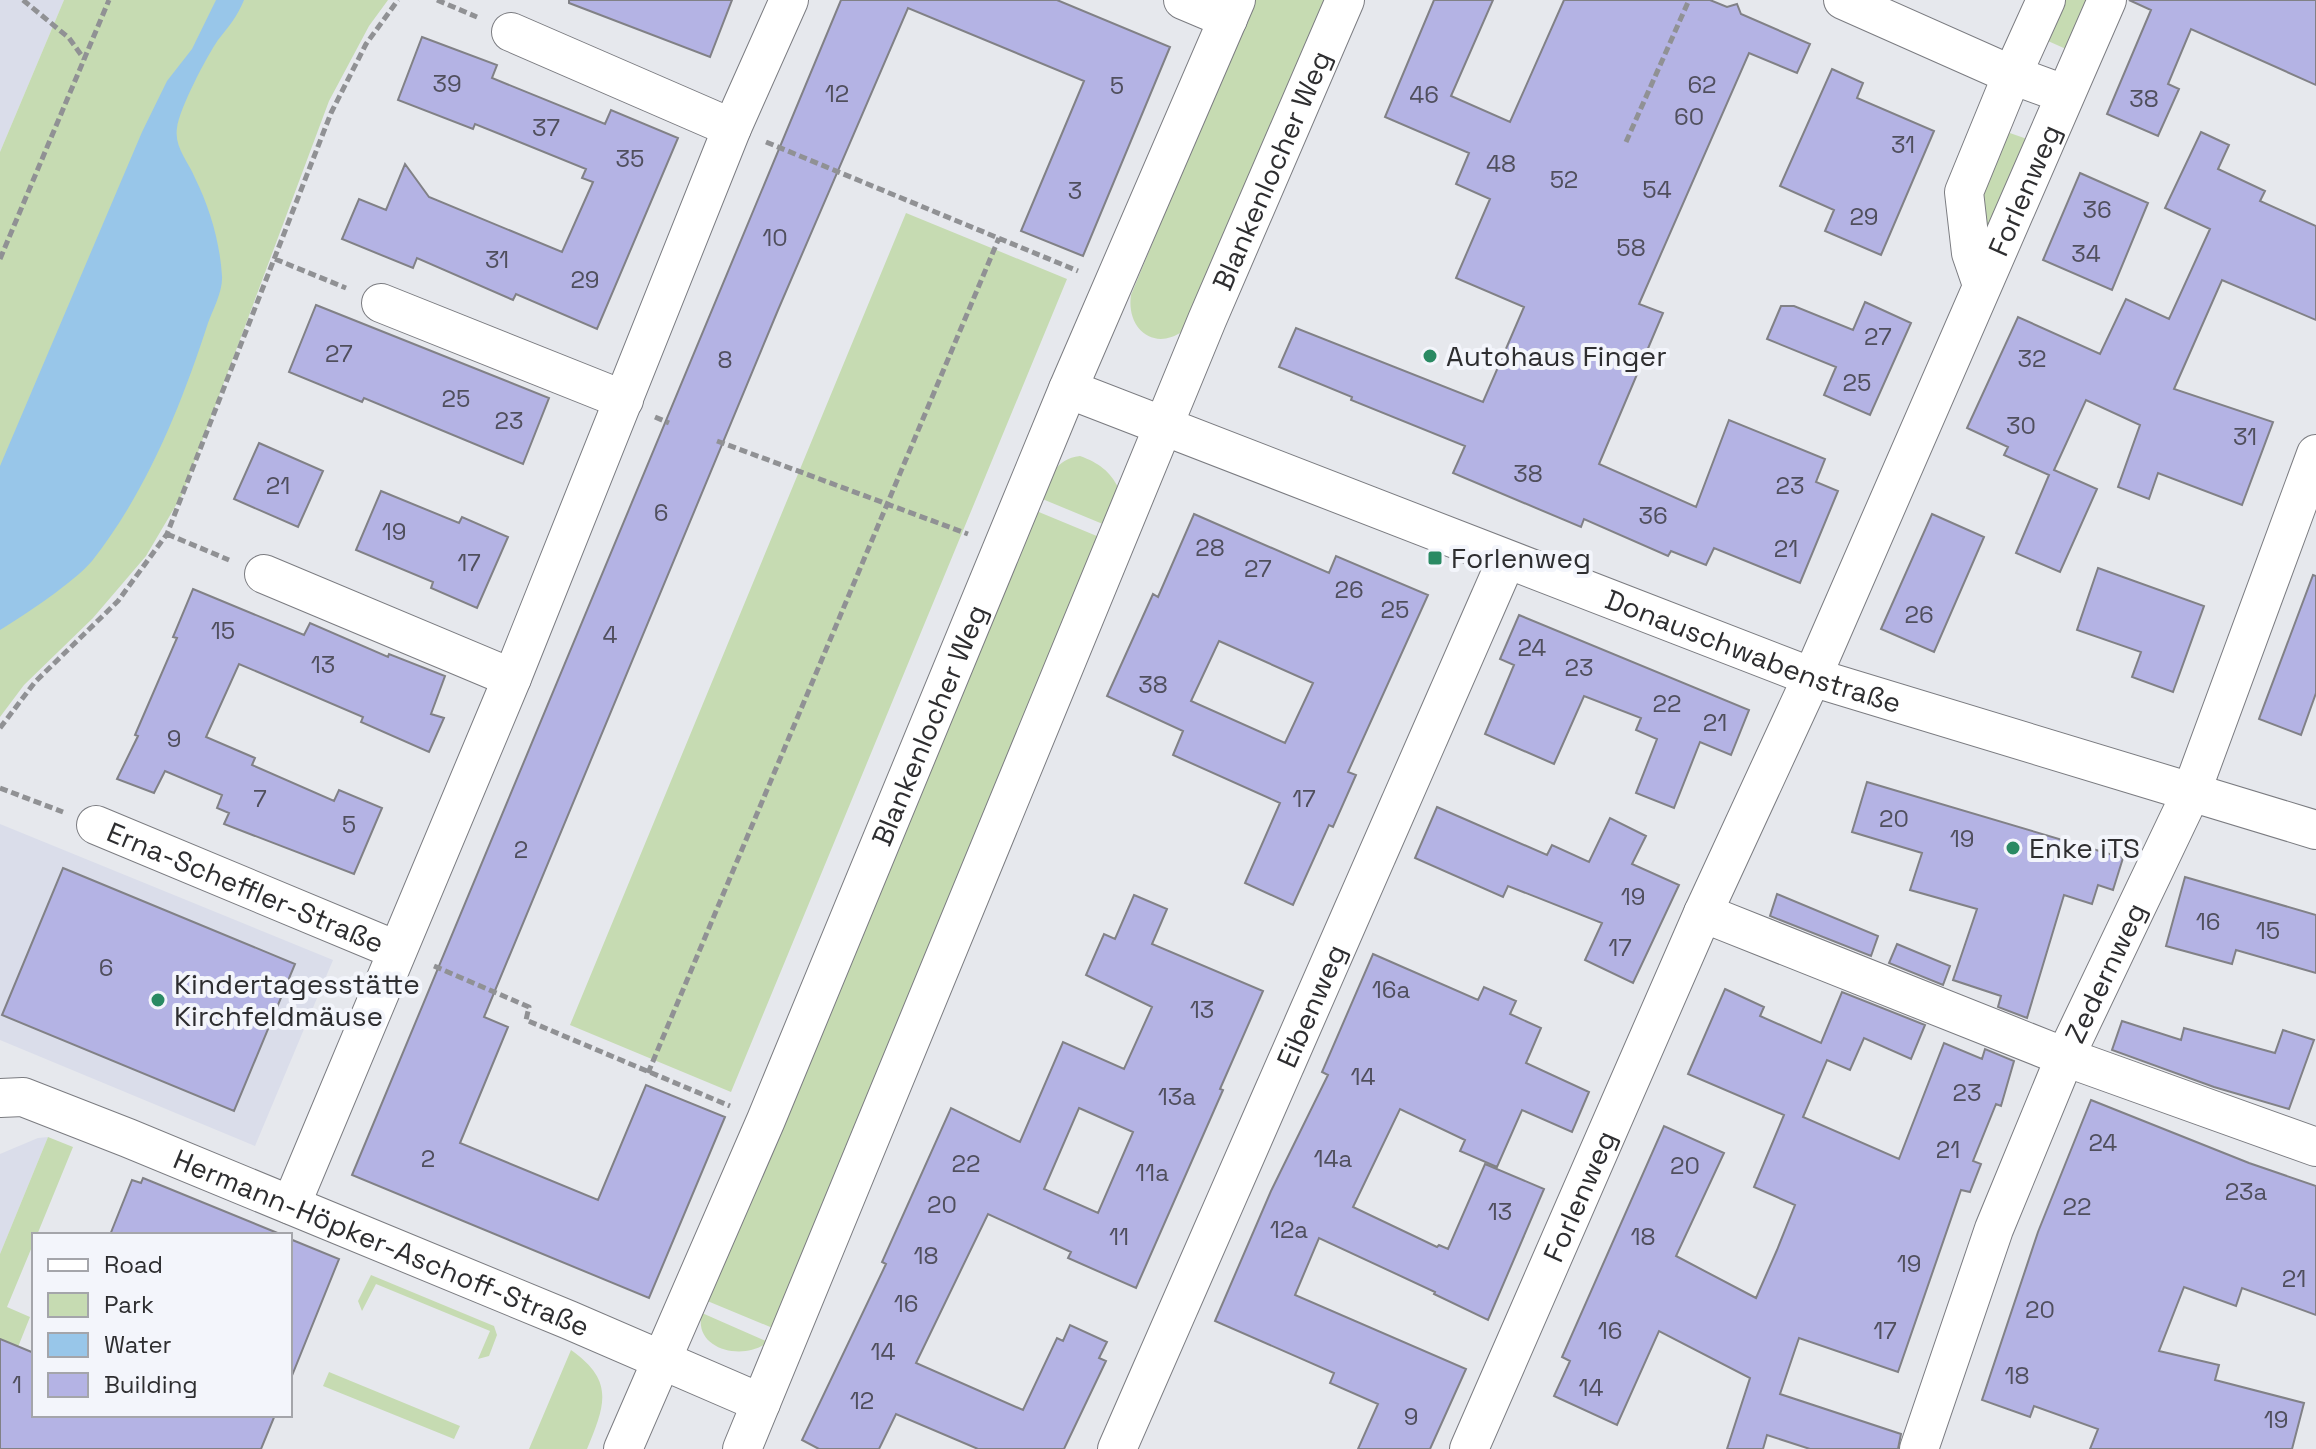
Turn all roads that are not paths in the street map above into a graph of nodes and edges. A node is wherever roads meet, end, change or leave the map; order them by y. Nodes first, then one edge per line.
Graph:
1 (789, 0) edge
2 (1183, 0) edge
3 (1345, 0) edge
4 (1843, 0) edge
5 (2046, 0) edge
6 (2107, 0) edge
7 (1232, 9) edge
8 (511, 32) dead end
9 (2012, 75) junction
10 (2064, 94) junction
11 (732, 128) junction
12 (1982, 285) junction
13 (381, 303) road end
14 (1068, 389) junction
15 (624, 400) junction
16 (1163, 428) junction
17 (2316, 454) edge
18 (1506, 561) junction
19 (264, 574) road end
20 (1812, 677) junction
21 (512, 678) junction
22 (2191, 793) junction
23 (96, 825) road end
24 (2316, 830) edge
25 (1703, 913) junction
26 (396, 950) junction
27 (2065, 1057) junction
28 (0, 1098) edge
29 (2316, 1147) edge
30 (291, 1205) junction
31 (660, 1361) junction
32 (761, 1403) junction
33 (623, 1449) edge
34 (742, 1449) edge
35 (1117, 1449) edge
36 (1469, 1449) edge
37 (1919, 1449) edge

1 - 11 street, Erna-Scheffler-Straße
2 - 7 street
3 - 16 street, Blankenlocher Weg
4 - 9 street
5 - 9 street, Forlenweg
6 - 10 street, Forlenweg
7 - 14 street, Blankenlocher Weg
8 - 11 street
9 - 10 street, Forlenweg
9 - 12 street, Forlenweg
10 - 12 street, Forlenweg
11 - 15 street, Erna-Scheffler-Straße
12 - 20 street, Forlenweg
13 - 15 street
14 - 16 street, Donauschwabenstraße
14 - 31 street, Blankenlocher Weg
15 - 21 street, Erna-Scheffler-Straße
16 - 18 street, Donauschwabenstraße
16 - 32 street, Blankenlocher Weg
17 - 22 street, Zedernweg
18 - 20 street, Donauschwabenstraße
18 - 35 street, Eibenweg
19 - 21 street
20 - 22 street, Donauschwabenstraße
20 - 25 street, Forlenweg
21 - 26 street, Erna-Scheffler-Straße
22 - 24 street, Donauschwabenstraße
22 - 27 street, Zedernweg
23 - 26 street, Erna-Scheffler-Straße
25 - 27 street
25 - 36 street, Forlenweg
26 - 30 street, Erna-Scheffler-Straße
27 - 29 street
27 - 37 street, Zedernweg
28 - 30 street, Hermann-Höpker-Aschoff-Straße
30 - 31 street, Hermann-Höpker-Aschoff-Straße
31 - 32 street, Hermann-Höpker-Aschoff-Straße
31 - 33 street, Blankenlocher Weg
32 - 34 street, Blankenlocher Weg

